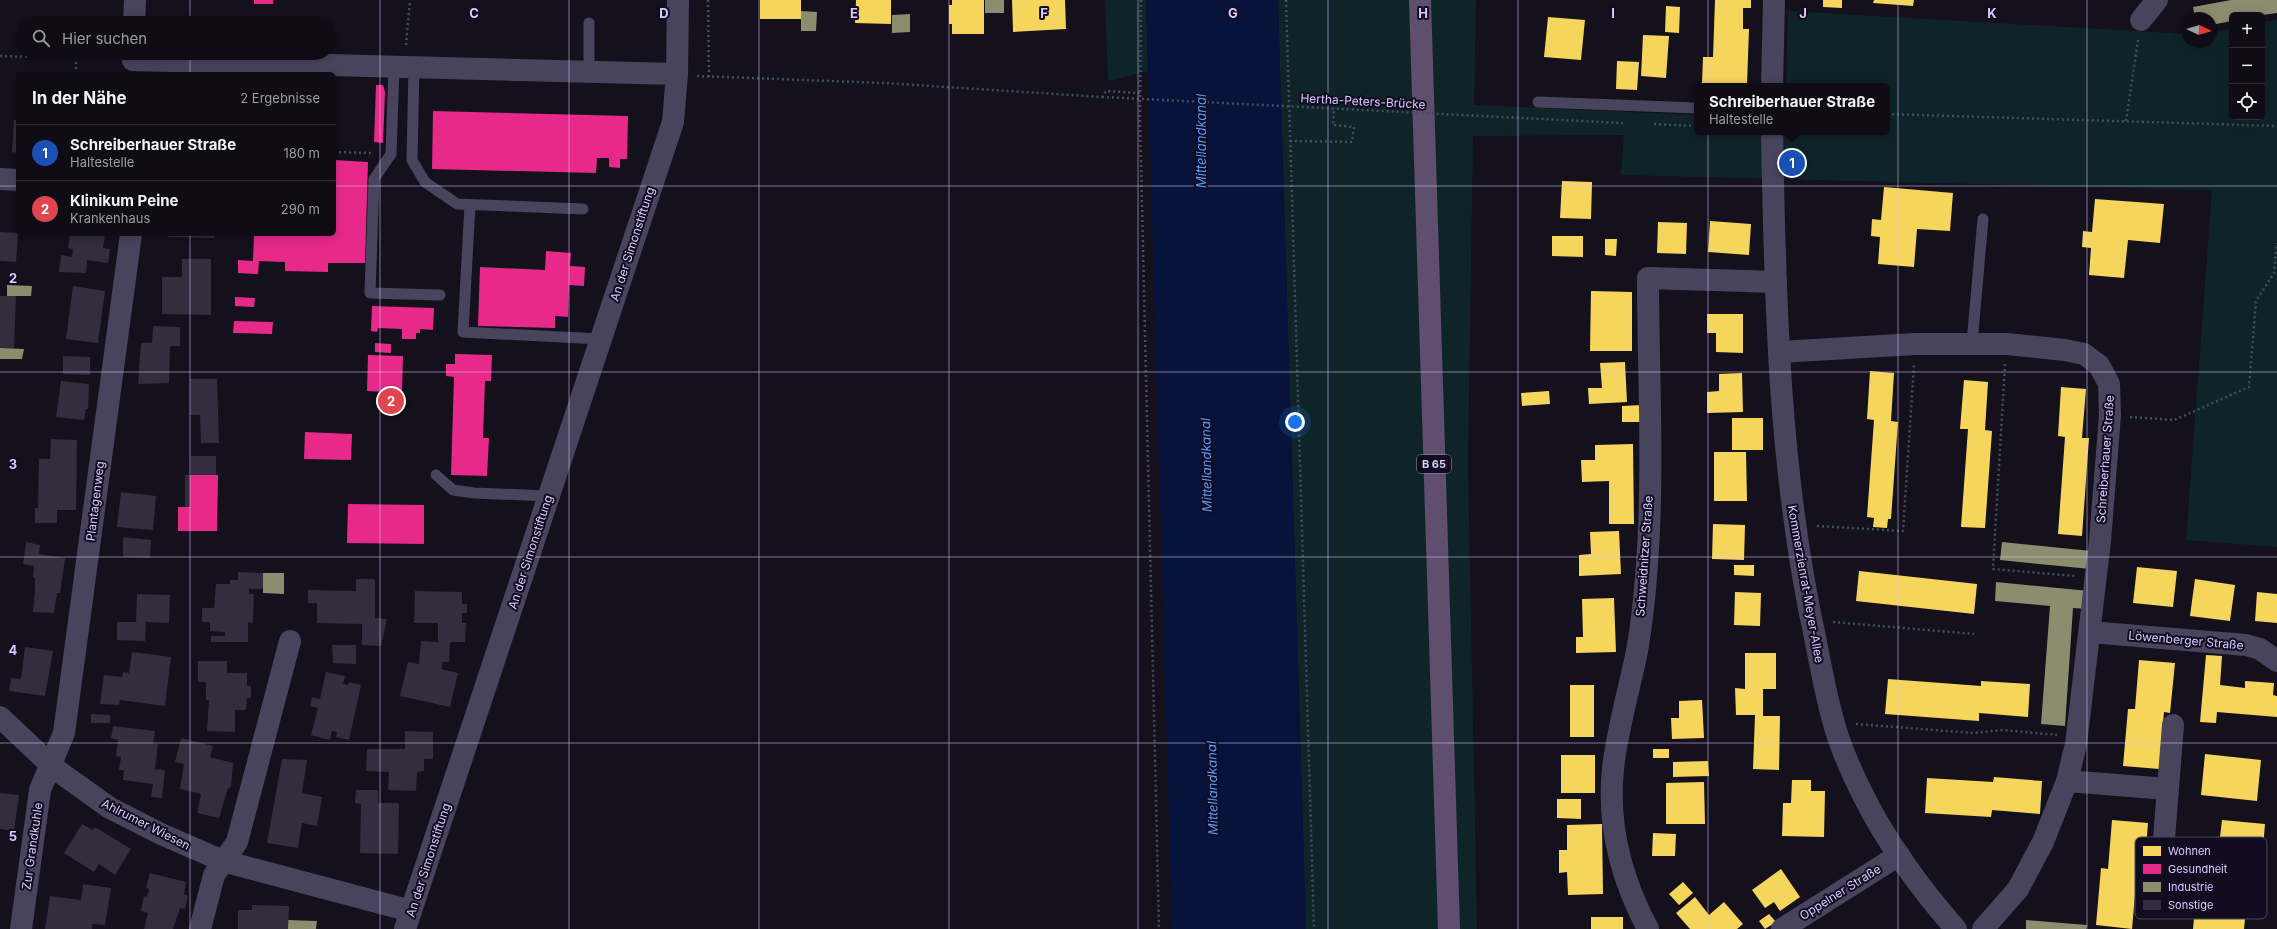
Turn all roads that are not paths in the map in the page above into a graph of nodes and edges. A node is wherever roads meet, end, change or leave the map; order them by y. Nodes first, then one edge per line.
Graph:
1 (135, 0) edge
2 (678, 0) edge
3 (1420, 0) edge
4 (1774, 0) edge
5 (2157, 0) edge
6 (134, 16) edge
7 (2141, 20) road end
8 (589, 23) dead end
9 (232, 60) edge
10 (404, 67) junction
11 (589, 72) junction
12 (677, 74) junction
13 (1772, 83) edge
14 (1538, 102) dead end
15 (1694, 108) edge
16 (1772, 135) edge
17 (0, 180) edge
18 (16, 180) edge
19 (470, 205) junction
20 (583, 209) dead end
21 (1983, 219) dead end
22 (130, 236) edge
23 (1776, 282) junction
24 (440, 295) dead end
25 (600, 339) junction
26 (1972, 343) junction
27 (1780, 352) junction
28 (436, 475) dead end
29 (549, 496) junction
30 (2090, 632) junction
31 (290, 641) dead end
32 (2277, 661) edge
33 (0, 717) edge
34 (2173, 725) dead end
35 (52, 766) junction
36 (2067, 781) junction
37 (2167, 789) junction
38 (2164, 837) edge
39 (1899, 855) junction
40 (223, 861) junction
41 (408, 920) edge
42 (21, 929) edge
43 (200, 929) edge
44 (1449, 929) edge
45 (1648, 929) edge
46 (1782, 929) edge
47 (1956, 929) edge
48 (1983, 929) edge

1 - 6 street
2 - 12 street, An der Simonstiftung
3 - 44 main road, B 65
4 - 13 street
5 - 7 street
8 - 11 lane
9 - 10 street
10 - 11 street
10 - 19 lane
10 - 24 lane
11 - 12 street
12 - 25 street, An der Simonstiftung
14 - 15 lane
16 - 23 street, Kommerzienrat-Meyer-Allee
17 - 18 street
19 - 20 lane
19 - 25 lane
21 - 26 lane
22 - 35 street, Plantagenweg
23 - 27 street, Kommerzienrat-Meyer-Allee
23 - 45 street, Schweidnitzer Straße
25 - 29 street, An der Simonstiftung
26 - 27 street, Schreiberhauer Straße
26 - 30 street, Schreiberhauer Straße
27 - 39 street, Kommerzienrat-Meyer-Allee
28 - 29 lane
29 - 41 street, An der Simonstiftung
30 - 32 street, Löwenberger Straße
30 - 36 street, Schreiberhauer Straße
31 - 40 street
33 - 35 street, Ahlrumer Wiesen
34 - 37 street
35 - 40 street, Ahlrumer Wiesen
35 - 42 street, Zur Grandkuhle
36 - 37 street
36 - 48 street, Schreiberhauer Straße
37 - 38 street
39 - 46 street, Oppelner Straße
39 - 47 street, Kommerzienrat-Meyer-Allee
40 - 41 street, Ahlrumer Wiesen
40 - 43 street

